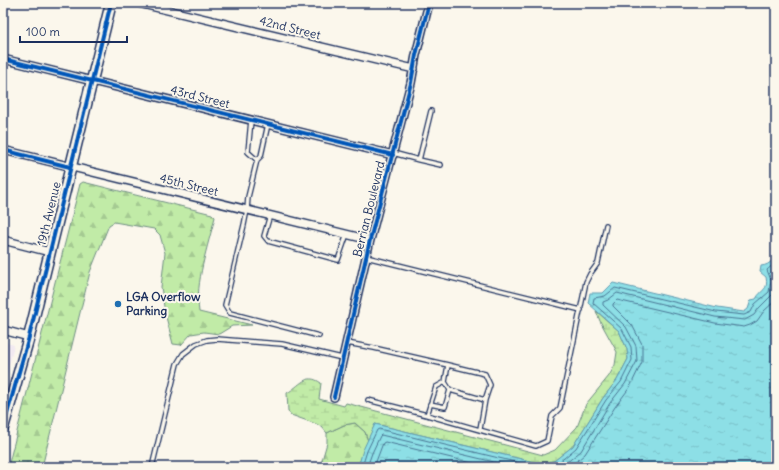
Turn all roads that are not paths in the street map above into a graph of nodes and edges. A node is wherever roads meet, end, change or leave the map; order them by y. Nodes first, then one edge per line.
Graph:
1 (111, 3) edge
2 (138, 3) edge
3 (429, 3) edge
4 (3, 59) edge
5 (414, 69) junction
6 (92, 81) junction
7 (430, 111) dead end
8 (251, 120) junction
9 (268, 124) junction
10 (3, 150) edge
11 (393, 154) junction
12 (257, 160) junction
13 (419, 160) junction
14 (441, 165) dead end
15 (70, 167) junction
16 (248, 210) junction
17 (270, 215) junction
18 (606, 225) dead end
19 (347, 234) junction
20 (3, 240) edge
21 (370, 240) junction
22 (50, 252) junction
23 (366, 257) junction
24 (581, 310) junction
25 (3, 330) edge
26 (319, 336) dead end
27 (29, 337) junction
28 (346, 343) junction
29 (342, 358) junction
30 (448, 365) junction
31 (444, 382) junction
32 (450, 390) junction
33 (334, 397) dead end
34 (368, 400) dead end
35 (485, 400) junction
36 (430, 404) junction
37 (427, 415) junction
38 (3, 428) edge
39 (480, 430) junction
40 (152, 467) edge

1 - 6 street, 19th Avenue
2 - 5 street, 42nd Street
3 - 5 street, Berrian Boulevard
4 - 6 street, 43rd Street
5 - 11 street, Berrian Boulevard
6 - 8 street, 43rd Street
6 - 15 street, 19th Avenue
7 - 13 lane
8 - 9 street, 43rd Street
8 - 12 lane
9 - 11 street, 43rd Street
9 - 12 lane
10 - 15 street, 45th Street
11 - 13 lane
11 - 21 street, Berrian Boulevard
12 - 16 lane
13 - 14 lane
15 - 16 street, 45th Street
15 - 22 street, 19th Avenue
16 - 17 street, 45th Street
16 - 26 lane
17 - 19 street, 45th Street
17 - 19 lane
18 - 24 lane
19 - 21 street, 45th Street
20 - 22 street
21 - 23 street, Berrian Boulevard
22 - 27 street, 19th Avenue
23 - 24 lane
23 - 28 street, Berrian Boulevard
24 - 39 lane
25 - 27 street
27 - 38 street, 19th Avenue
28 - 29 street, Berrian Boulevard
28 - 30 lane
29 - 33 street, Berrian Boulevard
29 - 40 lane
30 - 31 lane
30 - 35 lane
31 - 32 lane
31 - 36 lane
32 - 35 lane
32 - 36 lane
34 - 37 lane
35 - 39 lane
36 - 37 lane
37 - 39 lane

